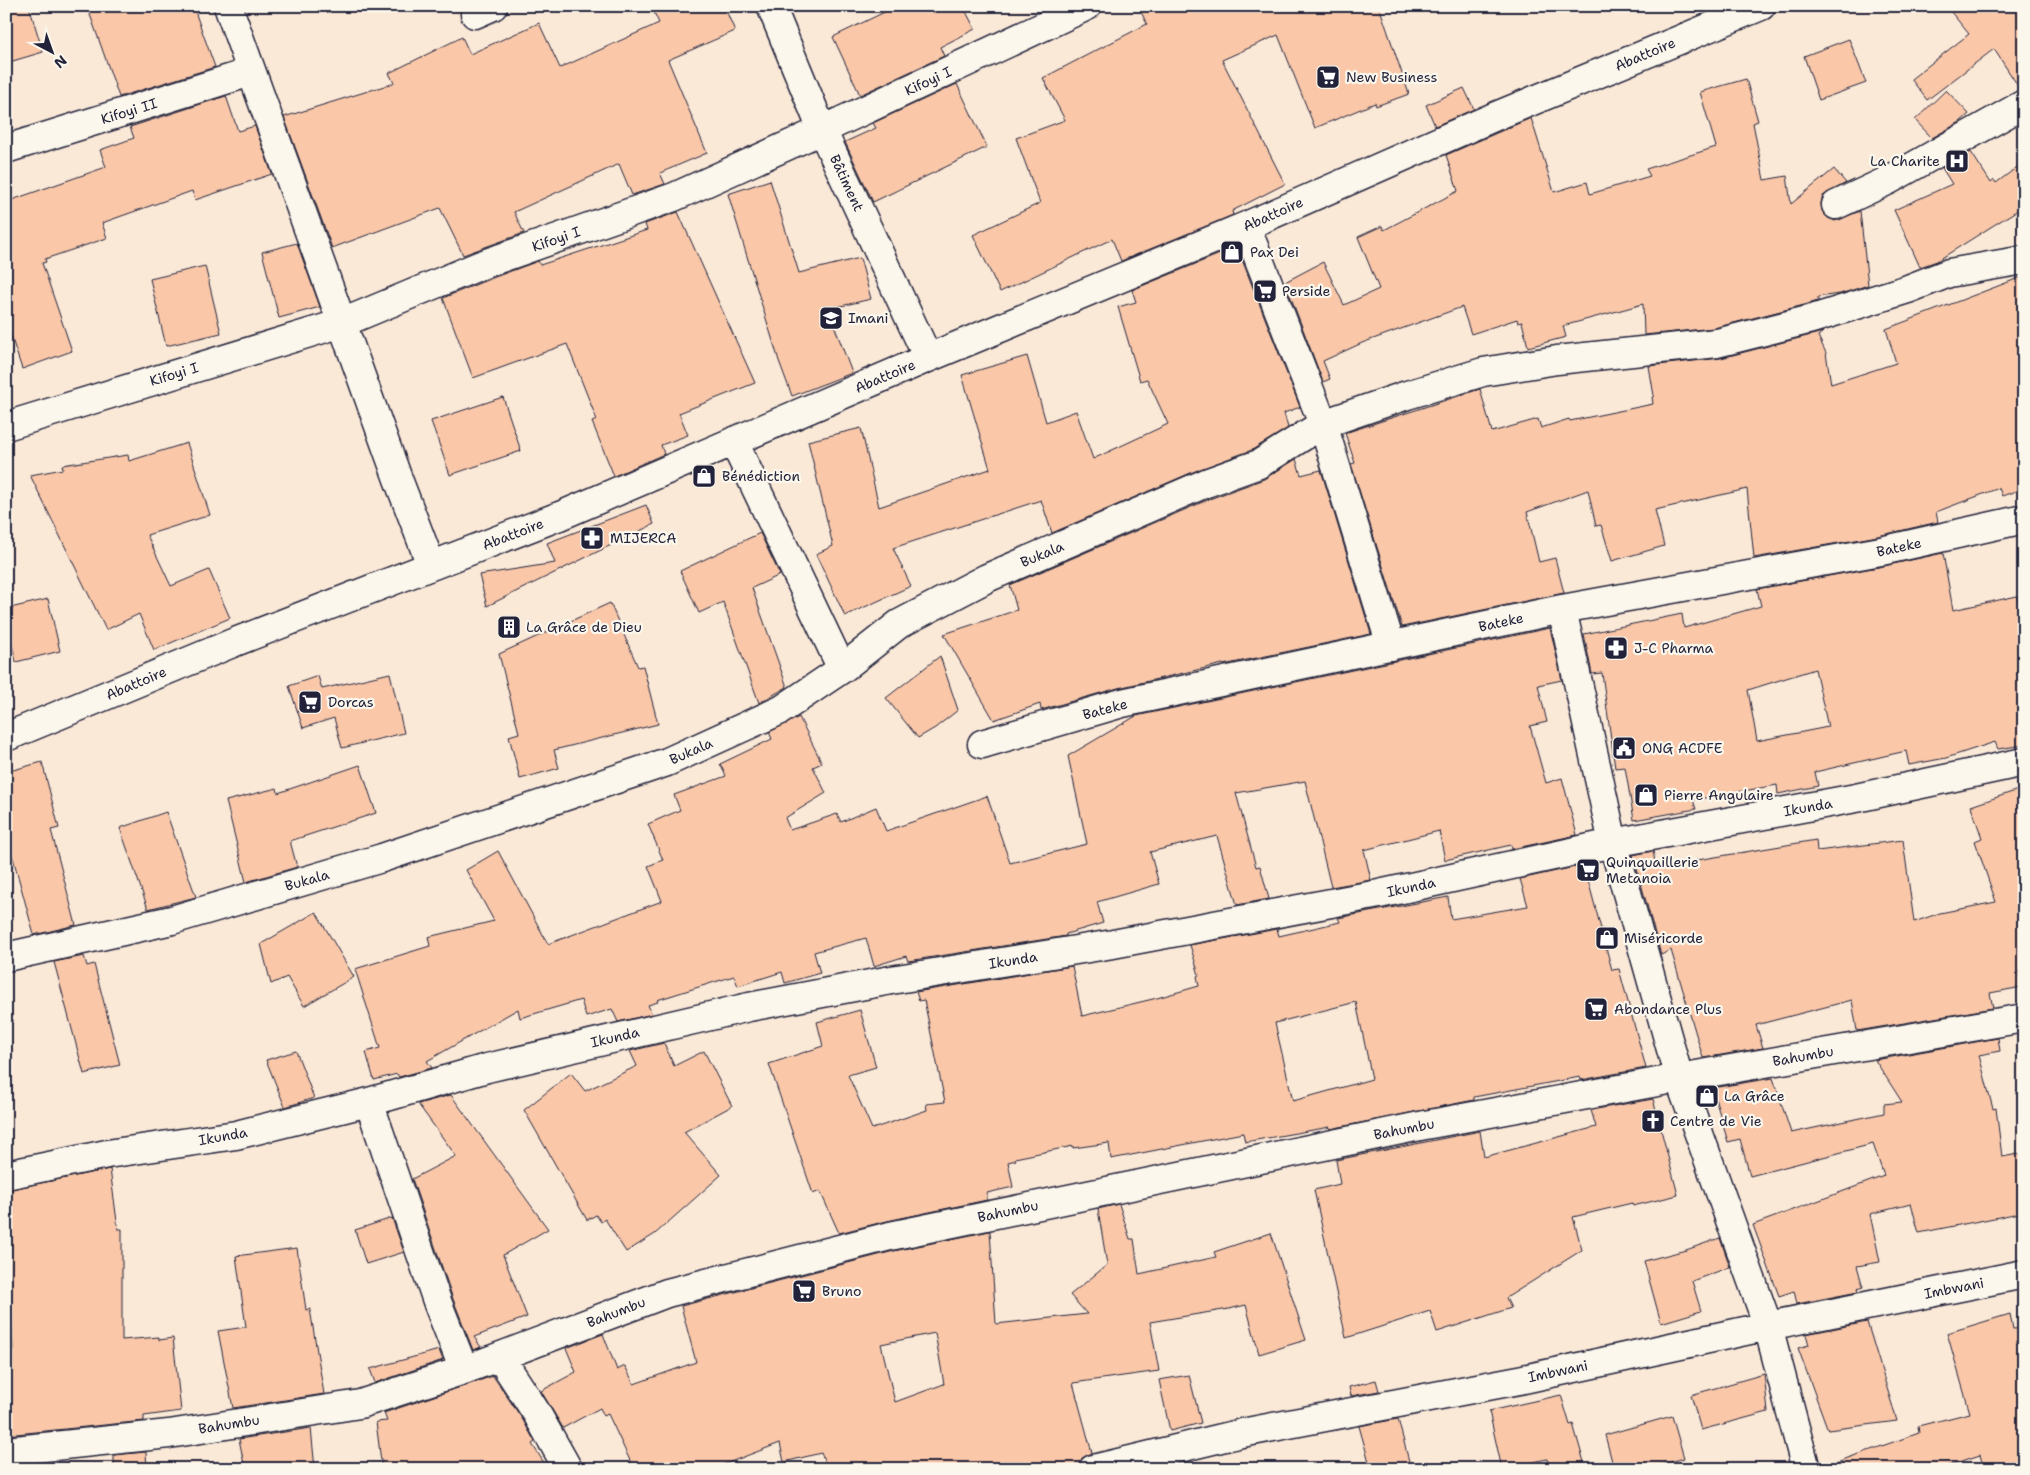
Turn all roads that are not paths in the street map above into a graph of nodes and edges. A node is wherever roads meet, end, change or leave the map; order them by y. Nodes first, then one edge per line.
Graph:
1 (228, 6) edge
2 (771, 6) edge
3 (1087, 6) edge
4 (1761, 6) edge
5 (251, 72) junction
6 (2024, 104) edge
7 (822, 130) junction
8 (6, 149) edge
9 (1836, 205) dead end
10 (1246, 226) junction
11 (2024, 260) edge
12 (342, 323) junction
13 (928, 358) junction
14 (1323, 424) junction
15 (6, 426) edge
16 (734, 442) junction
17 (2024, 519) edge
18 (431, 565) junction
19 (1562, 609) junction
20 (1391, 646) junction
21 (842, 669) junction
22 (6, 737) edge
23 (982, 744) dead end
24 (2024, 762) edge
25 (1613, 843) junction
26 (6, 957) edge
27 (2024, 1018) edge
28 (1679, 1078) junction
29 (369, 1102) junction
30 (6, 1175) edge
31 (2024, 1274) edge
32 (1768, 1326) junction
33 (500, 1357) junction
34 (464, 1370) junction
35 (6, 1451) edge
36 (568, 1469) edge
37 (1093, 1469) edge
38 (1806, 1469) edge

1 - 5 street
2 - 7 street, Bâtiment
3 - 7 street, Kifoyi I
4 - 10 street, Abattoire
5 - 8 street, Kifoyi II
5 - 12 street
6 - 9 street
7 - 12 street, Kifoyi I
7 - 13 street, Bâtiment
10 - 13 street, Abattoire
10 - 14 street
11 - 14 street
12 - 15 street, Kifoyi I
12 - 18 street
13 - 16 street, Abattoire
14 - 20 street
14 - 21 street, Bukala
16 - 18 street, Abattoire
16 - 21 street
17 - 19 street, Bateke
18 - 22 street, Abattoire
19 - 20 street, Bateke
19 - 25 street
20 - 23 street, Bateke
21 - 26 street, Bukala
24 - 25 street, Ikunda
25 - 28 street
25 - 29 street, Ikunda
27 - 28 street, Bahumbu
28 - 32 street
28 - 33 street, Bahumbu
29 - 30 street, Ikunda
29 - 34 street
31 - 32 street, Imbwani
32 - 37 street, Imbwani
32 - 38 street
33 - 34 street, Bahumbu
33 - 36 street
34 - 35 street, Bahumbu

